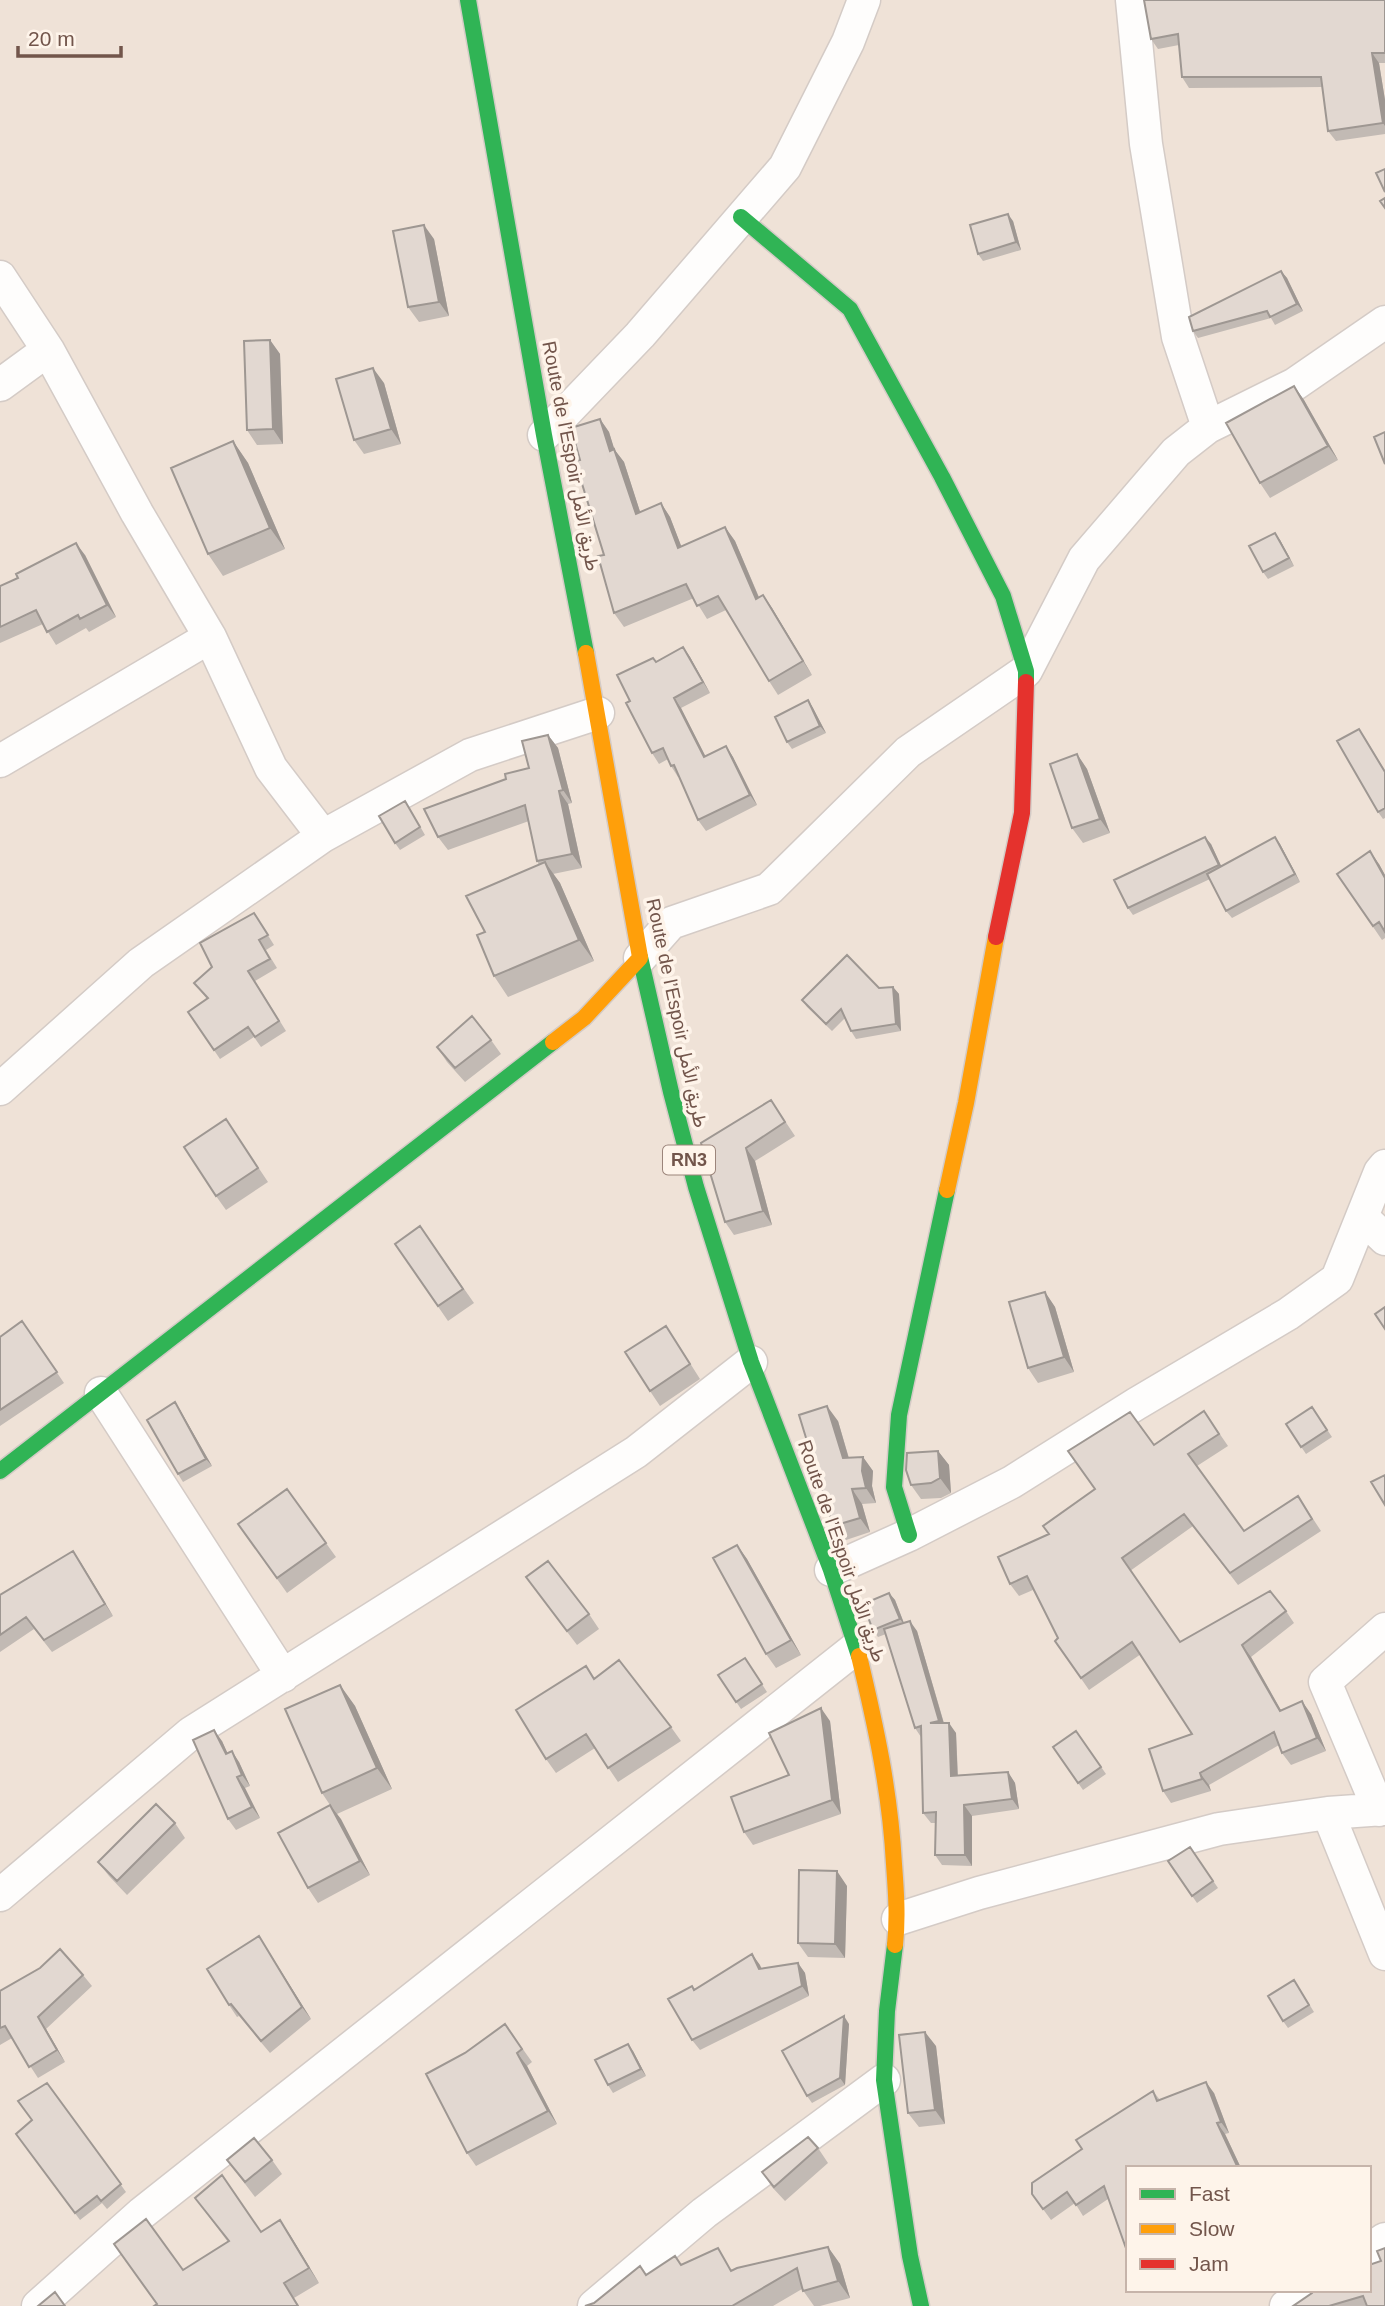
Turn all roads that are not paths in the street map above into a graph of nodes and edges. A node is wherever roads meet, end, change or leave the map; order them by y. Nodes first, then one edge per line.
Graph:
1 (468, 0) edge
2 (864, 0) edge
3 (1132, 0) edge
4 (741, 217) junction
5 (0, 277) edge
6 (1385, 321) edge
7 (48, 350) junction
8 (0, 386) edge
9 (1208, 427) junction
10 (544, 435) junction
11 (210, 637) junction
12 (1026, 671) junction
13 (598, 713) junction
14 (0, 761) edge
15 (323, 836) junction
16 (640, 958) junction
17 (0, 1089) edge
18 (1385, 1166) edge
19 (1362, 1217) junction
20 (1385, 1239) edge
21 (751, 1362) junction
22 (101, 1393) junction
23 (0, 1471) edge
24 (909, 1535) junction
25 (831, 1570) junction
26 (1385, 1629) edge
27 (856, 1647) junction
28 (283, 1676) junction
29 (1382, 1810) edge
30 (1328, 1813) junction
31 (0, 1895) edge
32 (898, 1919) junction
33 (1385, 1954) edge
34 (884, 2080) junction
35 (1307, 2292) edge
36 (38, 2306) edge
37 (594, 2306) edge
38 (921, 2306) edge
39 (1286, 2306) edge

1 - 10 main road, Route de l’Espoir طريق الأمل / RN3
2 - 4 street
3 - 9 street
4 - 10 street
4 - 12 main road
5 - 7 street
6 - 9 street
7 - 8 street
7 - 11 street
9 - 12 street
10 - 13 main road, Route de l’Espoir طريق الأمل / RN3
11 - 14 street
11 - 15 street
12 - 16 street
12 - 24 main road
13 - 15 street
13 - 16 main road, Route de l’Espoir طريق الأمل / RN3
15 - 17 street
16 - 21 main road, Route de l’Espoir طريق الأمل / RN3
16 - 22 main road
18 - 19 street
19 - 20 street
19 - 24 street
21 - 25 main road, Route de l’Espoir طريق الأمل / RN3
21 - 28 street
22 - 23 main road
22 - 28 street
24 - 25 street
25 - 27 main road, Route de l’Espoir طريق الأمل / RN3
26 - 29 street
27 - 32 main road, Route de l’Espoir طريق الأمل / RN3
27 - 36 street
28 - 31 street
29 - 30 street
30 - 32 street
30 - 33 street
32 - 34 main road, Route de l’Espoir طريق الأمل / RN3
34 - 37 street
34 - 38 main road, Route de l’Espoir طريق الأمل / RN3
35 - 39 street

